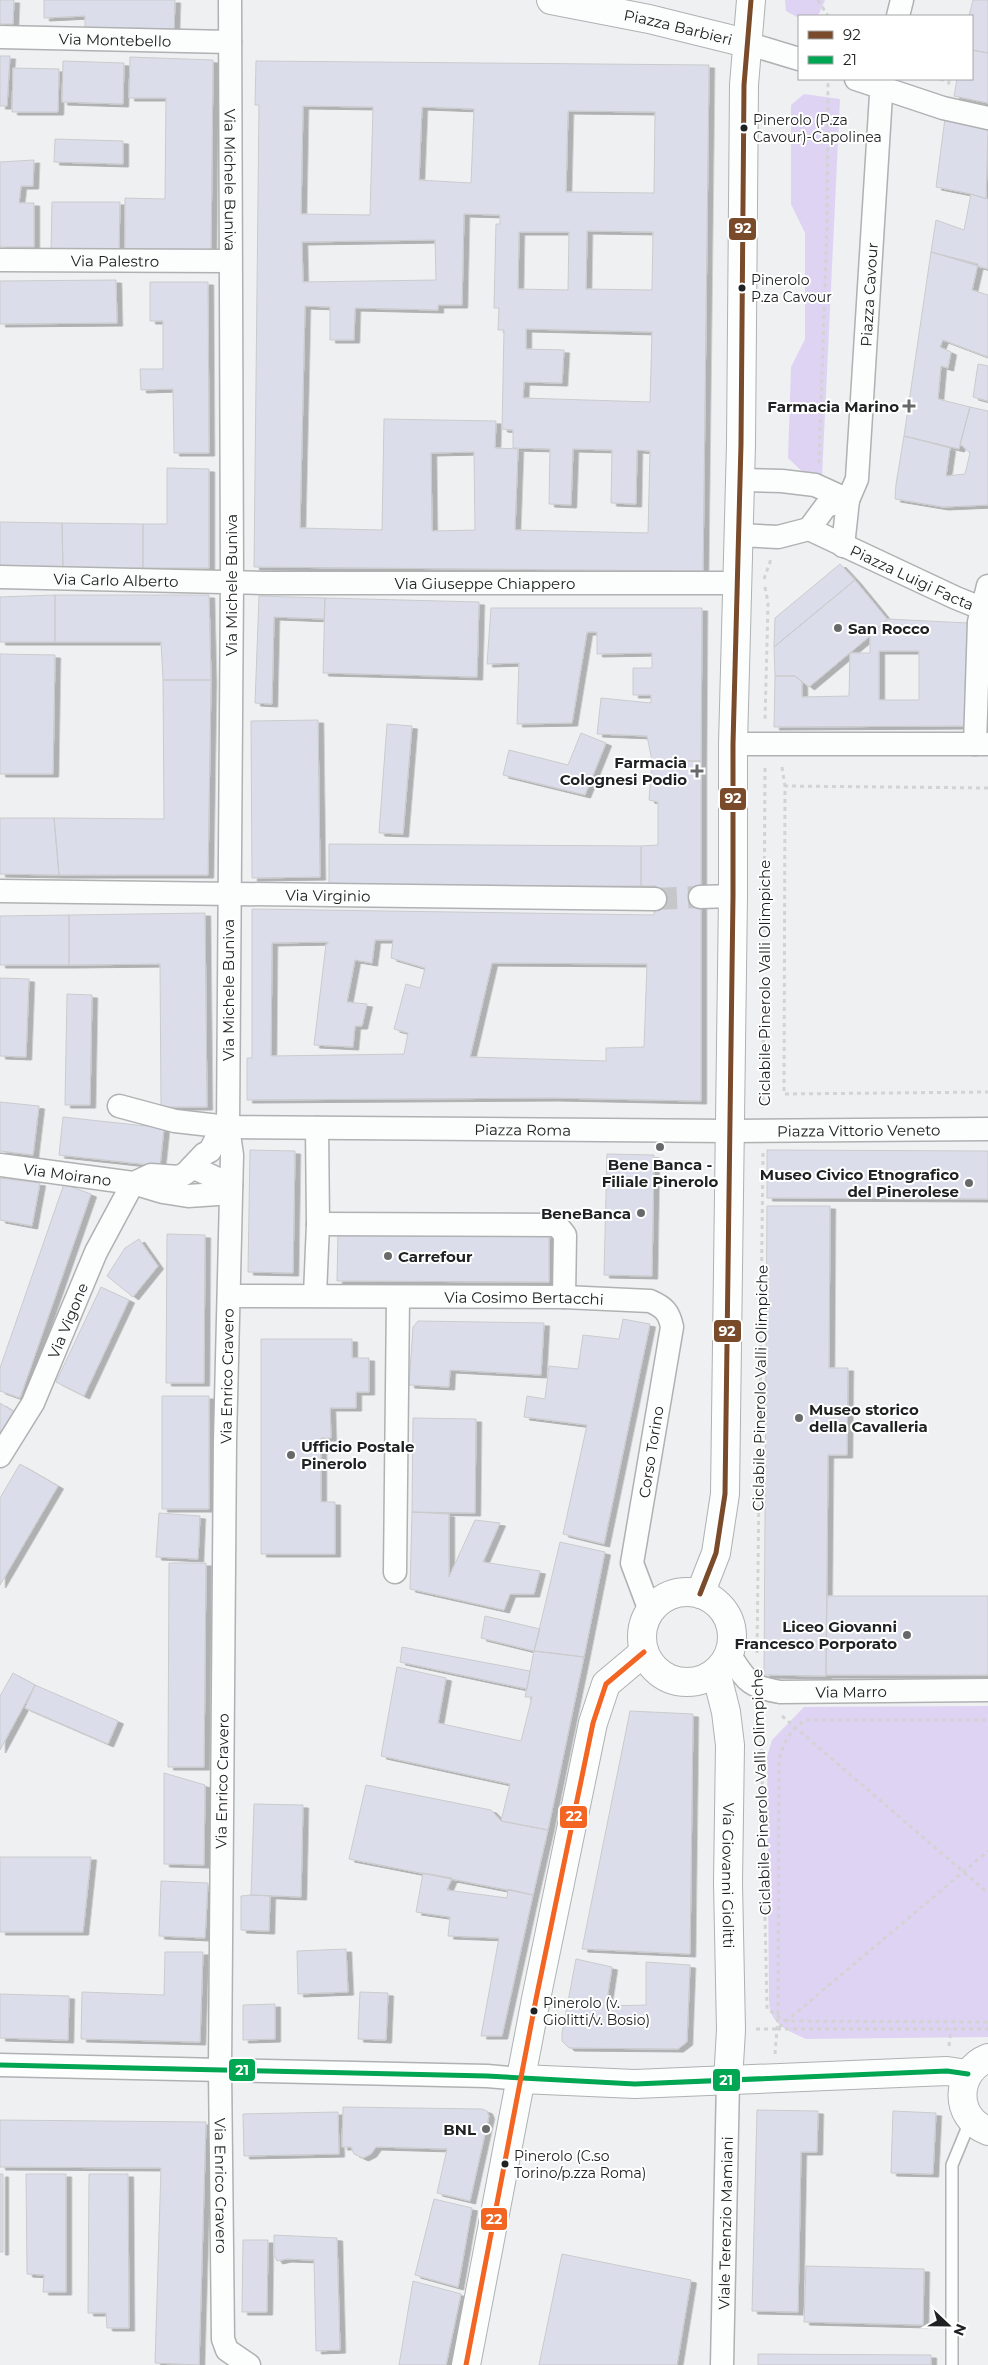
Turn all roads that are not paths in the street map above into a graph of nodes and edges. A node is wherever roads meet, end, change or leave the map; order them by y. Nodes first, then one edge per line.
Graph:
1 (230, 0) edge
2 (551, 0) edge
3 (751, 0) edge
4 (902, 0) edge
5 (656, 10) edge
6 (898, 15) edge
7 (0, 37) edge
8 (230, 42) junction
9 (746, 43) junction
10 (798, 59) edge
11 (862, 80) edge
12 (881, 83) edge
13 (988, 118) edge
14 (0, 260) edge
15 (229, 261) junction
16 (740, 480) junction
17 (848, 500) junction
18 (802, 531) junction
19 (738, 535) junction
20 (843, 546) junction
21 (0, 577) edge
22 (232, 582) junction
23 (737, 583) junction
24 (988, 586) edge
25 (984, 608) edge
26 (733, 744) junction
27 (982, 744) edge
28 (0, 891) edge
29 (229, 893) junction
30 (733, 896) junction
31 (700, 897) tunnel mouth
32 (655, 899) tunnel mouth
33 (119, 1106) dead end
34 (228, 1127) junction
35 (317, 1128) junction
36 (988, 1129) edge
37 (730, 1131) junction
38 (0, 1165) edge
39 (192, 1167) junction
40 (133, 1183) junction
41 (231, 1185) junction
42 (318, 1224) junction
43 (315, 1295) junction
44 (228, 1296) junction
45 (398, 1297) junction
46 (564, 1297) junction
47 (650, 1301) joint
48 (0, 1456) edge
49 (395, 1572) dead end
50 (700, 1594) junction
51 (650, 1611) junction
52 (644, 1652) junction
53 (723, 1663) junction
54 (988, 1690) edge
55 (0, 2065) edge
56 (978, 2066) edge
57 (220, 2069) junction
58 (521, 2079) junction
59 (728, 2081) junction
60 (979, 2125) edge
61 (249, 2365) edge
62 (466, 2365) edge
63 (722, 2365) edge
64 (952, 2365) edge

1 - 8 street
2 - 5 main road, Piazza Barbieri
3 - 9 main road
4 - 6 street
5 - 9 main road, Piazza Barbieri
7 - 8 street, Via Montebello
8 - 15 street, Via Michele Buniva
9 - 10 street
9 - 16 main road
11 - 12 street
12 - 13 street
12 - 17 street, Piazza Cavour
14 - 15 street, Via Palestro
15 - 22 street, Via Michele Buniva
16 - 17 street
16 - 19 main road
17 - 18 street
17 - 20 street, Piazza Luigi Facta
18 - 19 street
18 - 20 street, Piazza Luigi Facta
19 - 23 main road
20 - 25 street, Piazza Luigi Facta
21 - 22 street, Via Carlo Alberto
22 - 23 street, Via Giuseppe Chiappero
22 - 29 street, Via Michele Buniva
23 - 26 main road
24 - 25 street
25 - 27 street
26 - 27 street
26 - 30 main road
28 - 29 street, Via Virginio
29 - 32 street, Via Virginio
29 - 34 street, Via Michele Buniva
30 - 31 street
30 - 37 main road
33 - 34 street
34 - 35 street, Piazza Roma
34 - 39 street, Via Moirano
34 - 41 street, Via Michele Buniva
35 - 37 street, Piazza Roma
35 - 42 street
36 - 37 street, Piazza Vittorio Veneto
37 - 50 main road
38 - 40 street, Via Moirano
39 - 40 street, Via Moirano
39 - 41 street
40 - 41 street, Via Moirano
40 - 48 street, Via Vigone
41 - 44 street, Via Enrico Cravero
42 - 43 street
42 - 46 street
43 - 44 street, Via Cosimo Bertacchi
43 - 45 street, Via Cosimo Bertacchi
44 - 57 street, Via Enrico Cravero
45 - 46 street, Via Cosimo Bertacchi
45 - 49 street
46 - 47 street, Via Cosimo Bertacchi
47 - 51 street, Corso Torino
50 - 51 main road
50 - 53 main road
51 - 52 main road
52 - 53 main road
52 - 58 main road
53 - 54 street, Via Marro
53 - 59 main road, Via Giovanni Giolitti
55 - 57 street
56 - 59 main road
56 - 60 main road
57 - 58 street
57 - 61 street, Via Enrico Cravero
58 - 59 main road
58 - 62 main road
59 - 63 street, Viale Terenzio Mamiani
60 - 64 lane

